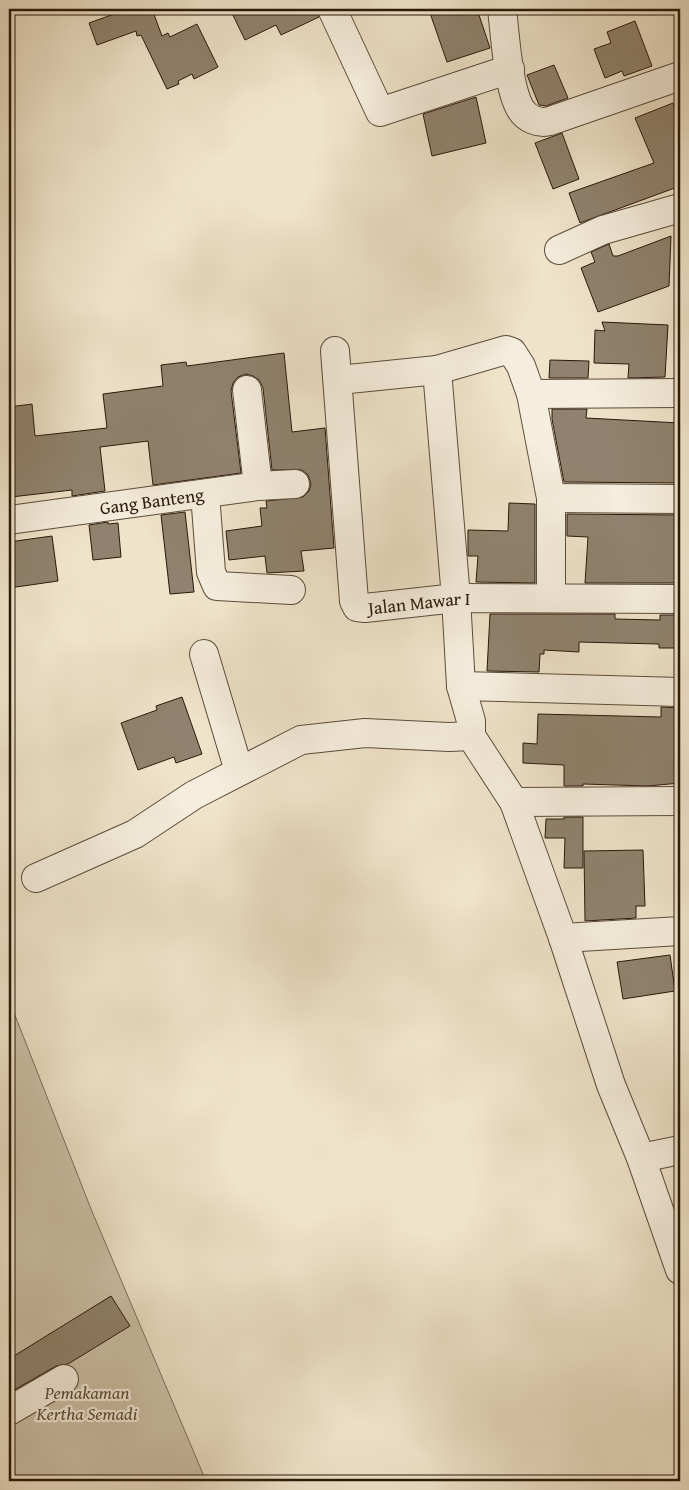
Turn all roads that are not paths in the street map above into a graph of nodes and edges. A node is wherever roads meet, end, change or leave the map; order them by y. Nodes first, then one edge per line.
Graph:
1 (332, 9) edge
2 (502, 9) edge
3 (510, 69) junction
4 (680, 76) edge
5 (680, 208) edge
6 (559, 250) dead end
7 (335, 351) dead end
8 (437, 370) junction
9 (339, 380) junction
10 (247, 390) dead end
11 (680, 393) edge
12 (531, 394) junction
13 (295, 484) dead end
14 (258, 486) junction
15 (205, 494) junction
16 (551, 498) junction
17 (680, 499) edge
18 (9, 520) edge
19 (291, 590) dead end
20 (456, 598) junction
21 (551, 598) junction
22 (680, 599) edge
23 (204, 654) dead end
24 (461, 686) junction
25 (680, 692) edge
26 (471, 736) junction
27 (239, 771) junction
28 (514, 802) junction
29 (680, 802) edge
30 (36, 878) dead end
31 (680, 931) edge
32 (563, 938) junction
33 (680, 1150) edge
34 (641, 1158) junction
35 (680, 1270) edge
36 (64, 1379) dead end
37 (9, 1410) edge

1 - 3 street
2 - 3 street
3 - 4 street
5 - 6 street
7 - 9 street, Jalan Mawar I
8 - 9 street
8 - 12 street
8 - 20 street
9 - 20 street, Jalan Mawar I
10 - 14 street
11 - 12 street
12 - 16 street
13 - 14 street, Gang Banteng
14 - 15 street, Gang Banteng
15 - 18 street, Gang Banteng
15 - 19 street
16 - 17 street
16 - 21 street
20 - 21 street, Jalan Mawar I
20 - 24 street
21 - 22 street, Jalan Mawar I
23 - 27 street
24 - 25 street
24 - 26 street
26 - 27 street
26 - 28 street
27 - 30 street
28 - 29 street
28 - 32 street
31 - 32 street
32 - 34 street
33 - 34 street
34 - 35 street
36 - 37 street

